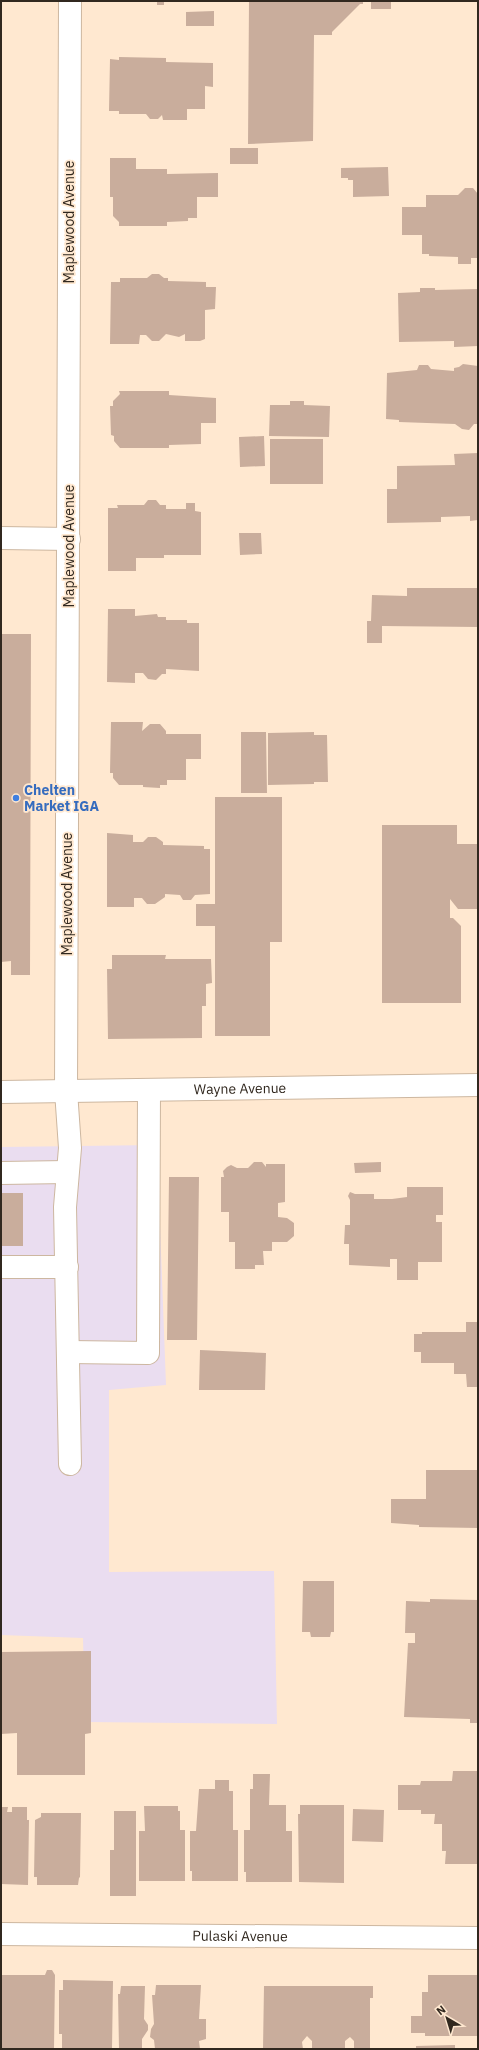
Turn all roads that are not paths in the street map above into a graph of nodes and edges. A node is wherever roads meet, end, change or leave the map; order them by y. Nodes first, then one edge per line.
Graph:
1 (70, 1) edge
2 (1, 538) edge
3 (69, 539) junction
4 (478, 1086) edge
5 (149, 1090) junction
6 (66, 1091) junction
7 (1, 1092) edge
8 (67, 1172) junction
9 (1, 1173) edge
10 (1, 1267) edge
11 (67, 1267) junction
12 (69, 1352) junction
13 (70, 1464) dead end
14 (1, 1934) edge
15 (478, 1938) edge

1 - 3 street, Maplewood Avenue
2 - 3 street
3 - 6 street, Maplewood Avenue
4 - 5 street, Wayne Avenue
5 - 6 street, Wayne Avenue
5 - 12 street
6 - 7 street, Wayne Avenue
6 - 8 street, Maplewood Avenue
8 - 9 street
8 - 11 street, Maplewood Avenue
10 - 11 street
11 - 12 street, Maplewood Avenue
12 - 13 street, Maplewood Avenue
14 - 15 street, Pulaski Avenue

